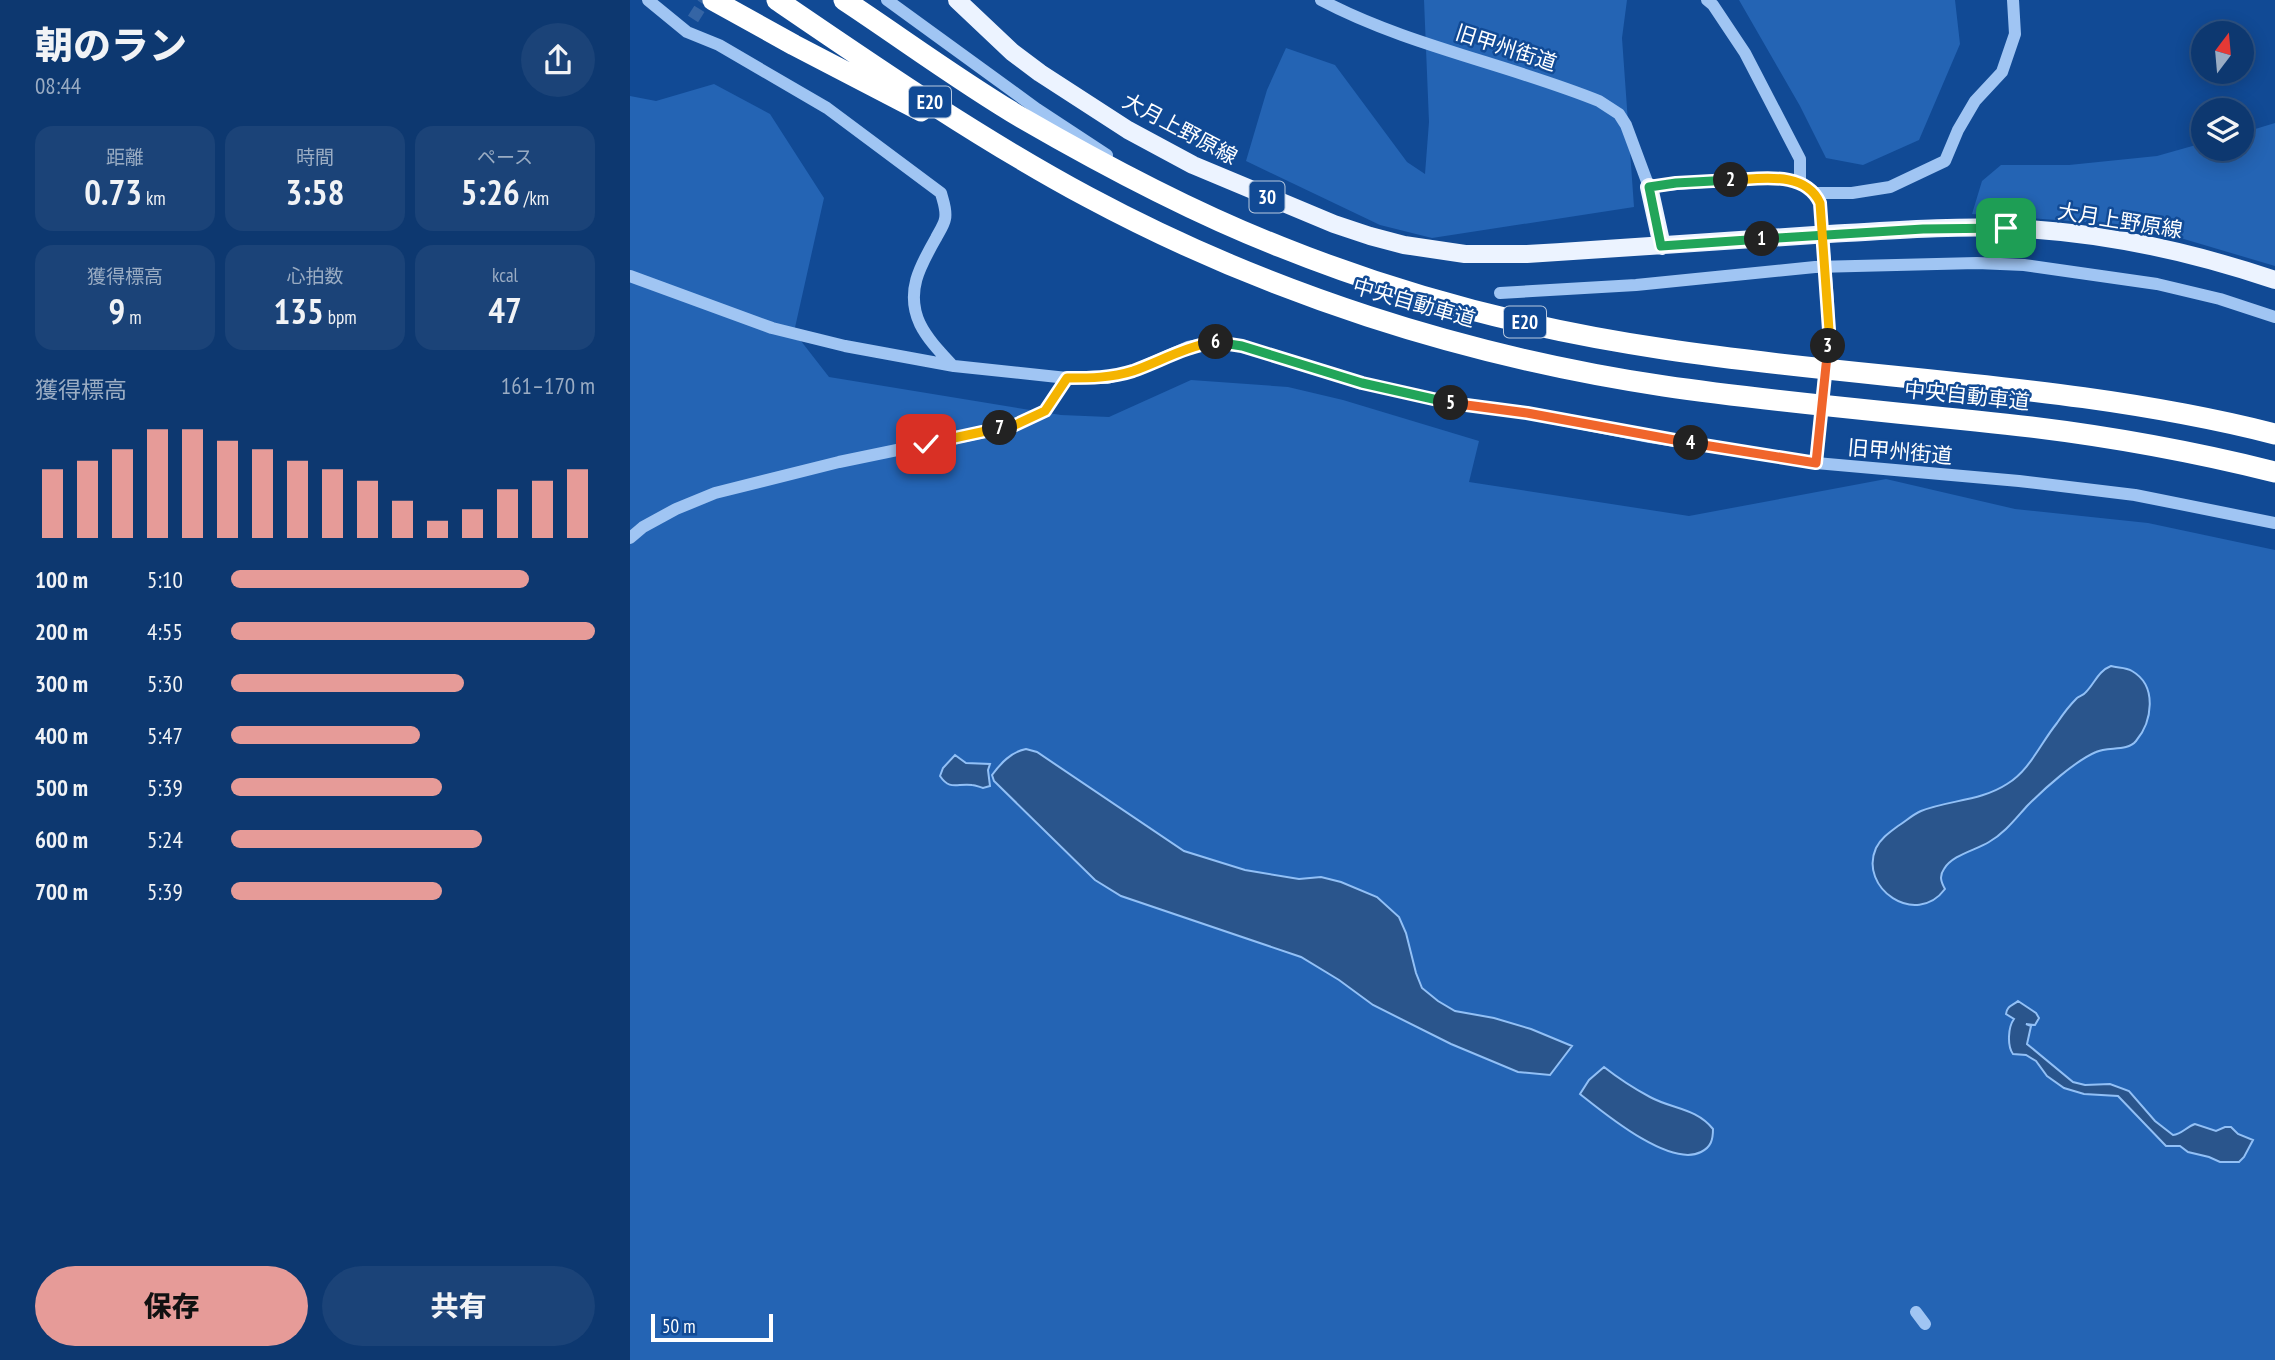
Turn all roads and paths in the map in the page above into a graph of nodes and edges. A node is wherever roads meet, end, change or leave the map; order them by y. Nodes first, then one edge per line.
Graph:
1 (648, 0) edge
2 (713, 0) edge
3 (777, 0) edge
4 (844, 0) edge
5 (887, 0) edge
6 (957, 0) edge
7 (1321, 0) edge
8 (1707, 0) edge
9 (2013, 0) edge
10 (693, 19) tunnel mouth
11 (687, 32) junction
12 (1800, 183) junction
13 (1649, 187) junction
14 (1088, 197) junction
15 (1818, 198) junction
16 (1177, 201) junction
17 (1661, 246) junction
18 (630, 276) edge
19 (2275, 281) edge
20 (1500, 293) dead end
21 (2275, 317) edge
22 (954, 366) junction
23 (1067, 378) junction
24 (2275, 434) edge
25 (1816, 457) junction
26 (2275, 472) edge
27 (2275, 523) edge
28 (630, 538) edge
29 (1916, 1312) dead end
30 (1925, 1324) dead end

1 - 11 street
2 - 14 highway
3 - 14 highway, 中央自動車道 / E20
4 - 16 highway, 中央自動車道 / E20
5 - 16 street
6 - 17 main road, 大月上野原線 / 30
7 - 13 street, 旧甲州街道
8 - 12 street
9 - 15 street
10 - 11 street
11 - 22 street
12 - 13 street
12 - 15 street
13 - 17 main road
14 - 26 highway, 中央自動車道 / E20
15 - 25 street, 旧甲州街道, bridge
16 - 24 highway, 中央自動車道 / E20
17 - 19 main road, 大月上野原線 / 30
18 - 22 street
20 - 21 street
22 - 23 street
23 - 25 street
23 - 28 street
25 - 27 street, 旧甲州街道
29 - 30 street

